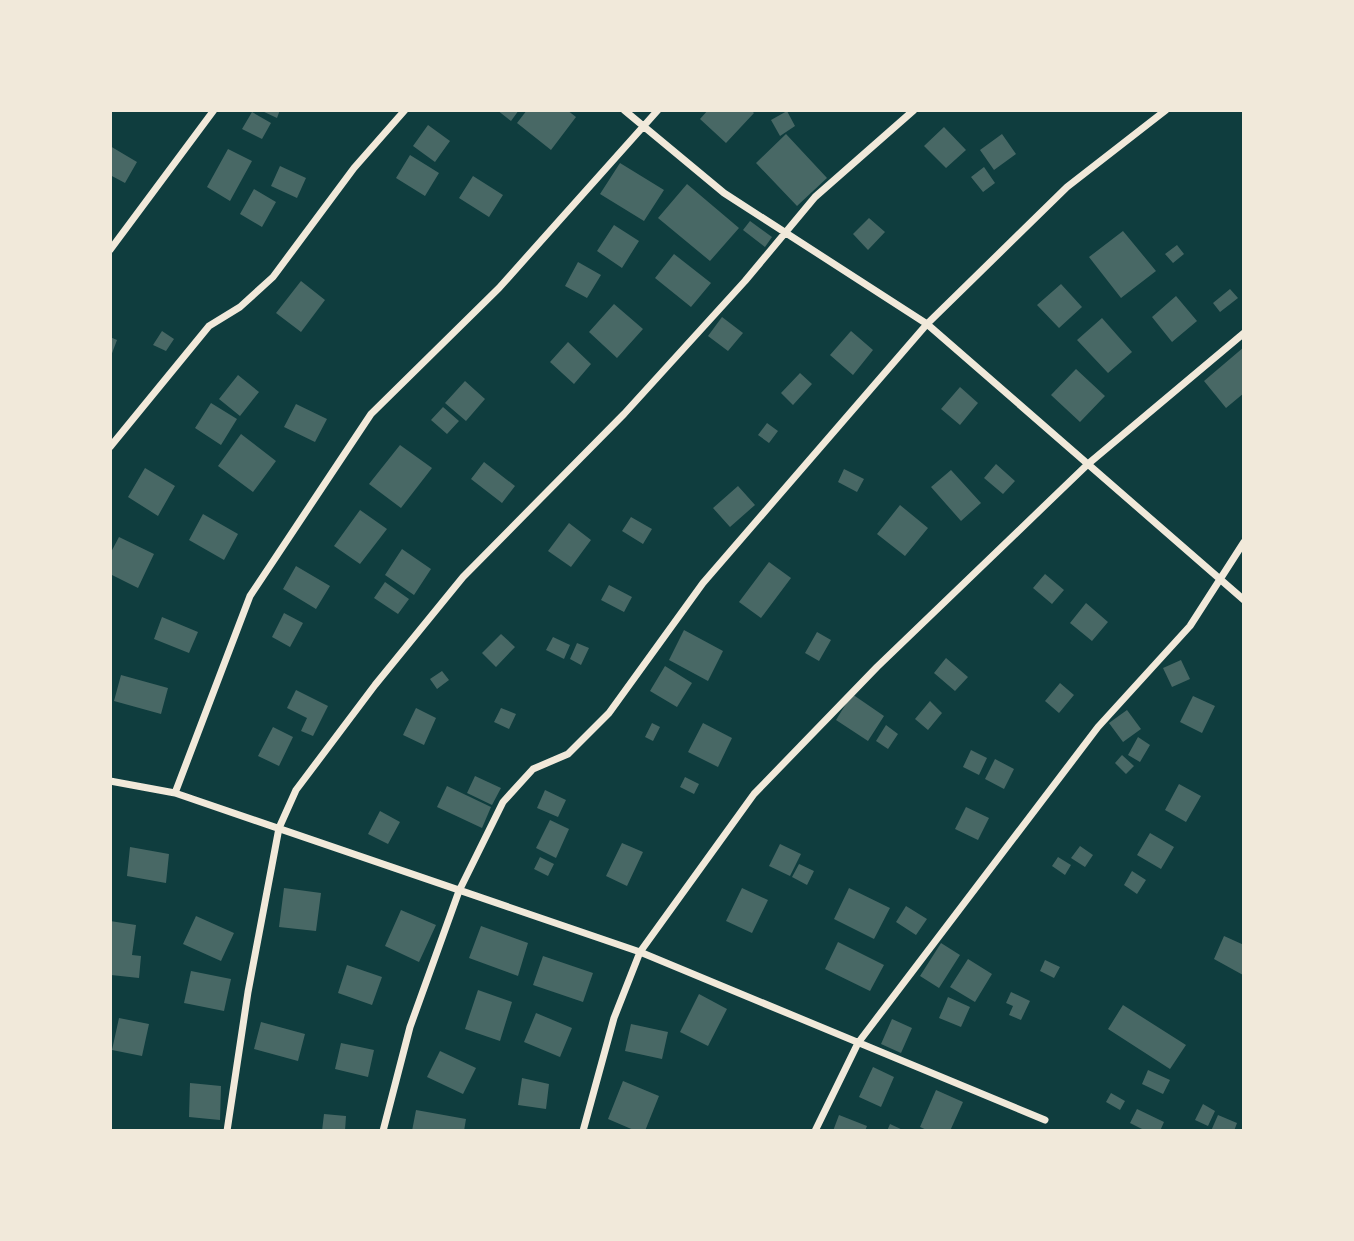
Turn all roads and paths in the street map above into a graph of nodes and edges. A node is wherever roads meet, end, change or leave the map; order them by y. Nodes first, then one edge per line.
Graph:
1 (214, 110) edge
2 (405, 110) edge
3 (625, 110) edge
4 (658, 110) edge
5 (914, 110) edge
6 (1166, 110) edge
7 (644, 126) junction
8 (786, 233) junction
9 (110, 250) edge
10 (927, 324) junction
11 (1244, 333) edge
12 (110, 447) edge
13 (1088, 464) junction
14 (1244, 542) edge
15 (1218, 580) junction
16 (1244, 600) edge
17 (110, 781) edge
18 (175, 793) junction
19 (279, 828) junction
20 (459, 891) junction
21 (640, 952) junction
22 (858, 1044) junction
23 (1045, 1119) dead end
24 (227, 1131) edge
25 (383, 1131) edge
26 (583, 1131) edge
27 (815, 1131) edge

1 - 9 street
2 - 12 street
3 - 7 street
4 - 7 street
5 - 8 street
6 - 10 street
7 - 8 street
7 - 18 street
8 - 10 street
8 - 19 street
10 - 13 street
10 - 20 street
11 - 13 street
13 - 15 street
13 - 21 street
14 - 15 street
15 - 16 street
15 - 22 street
17 - 18 street
18 - 19 street
19 - 20 street
19 - 24 street
20 - 21 street
20 - 25 street
21 - 22 street
21 - 26 street
22 - 23 street
22 - 27 street

